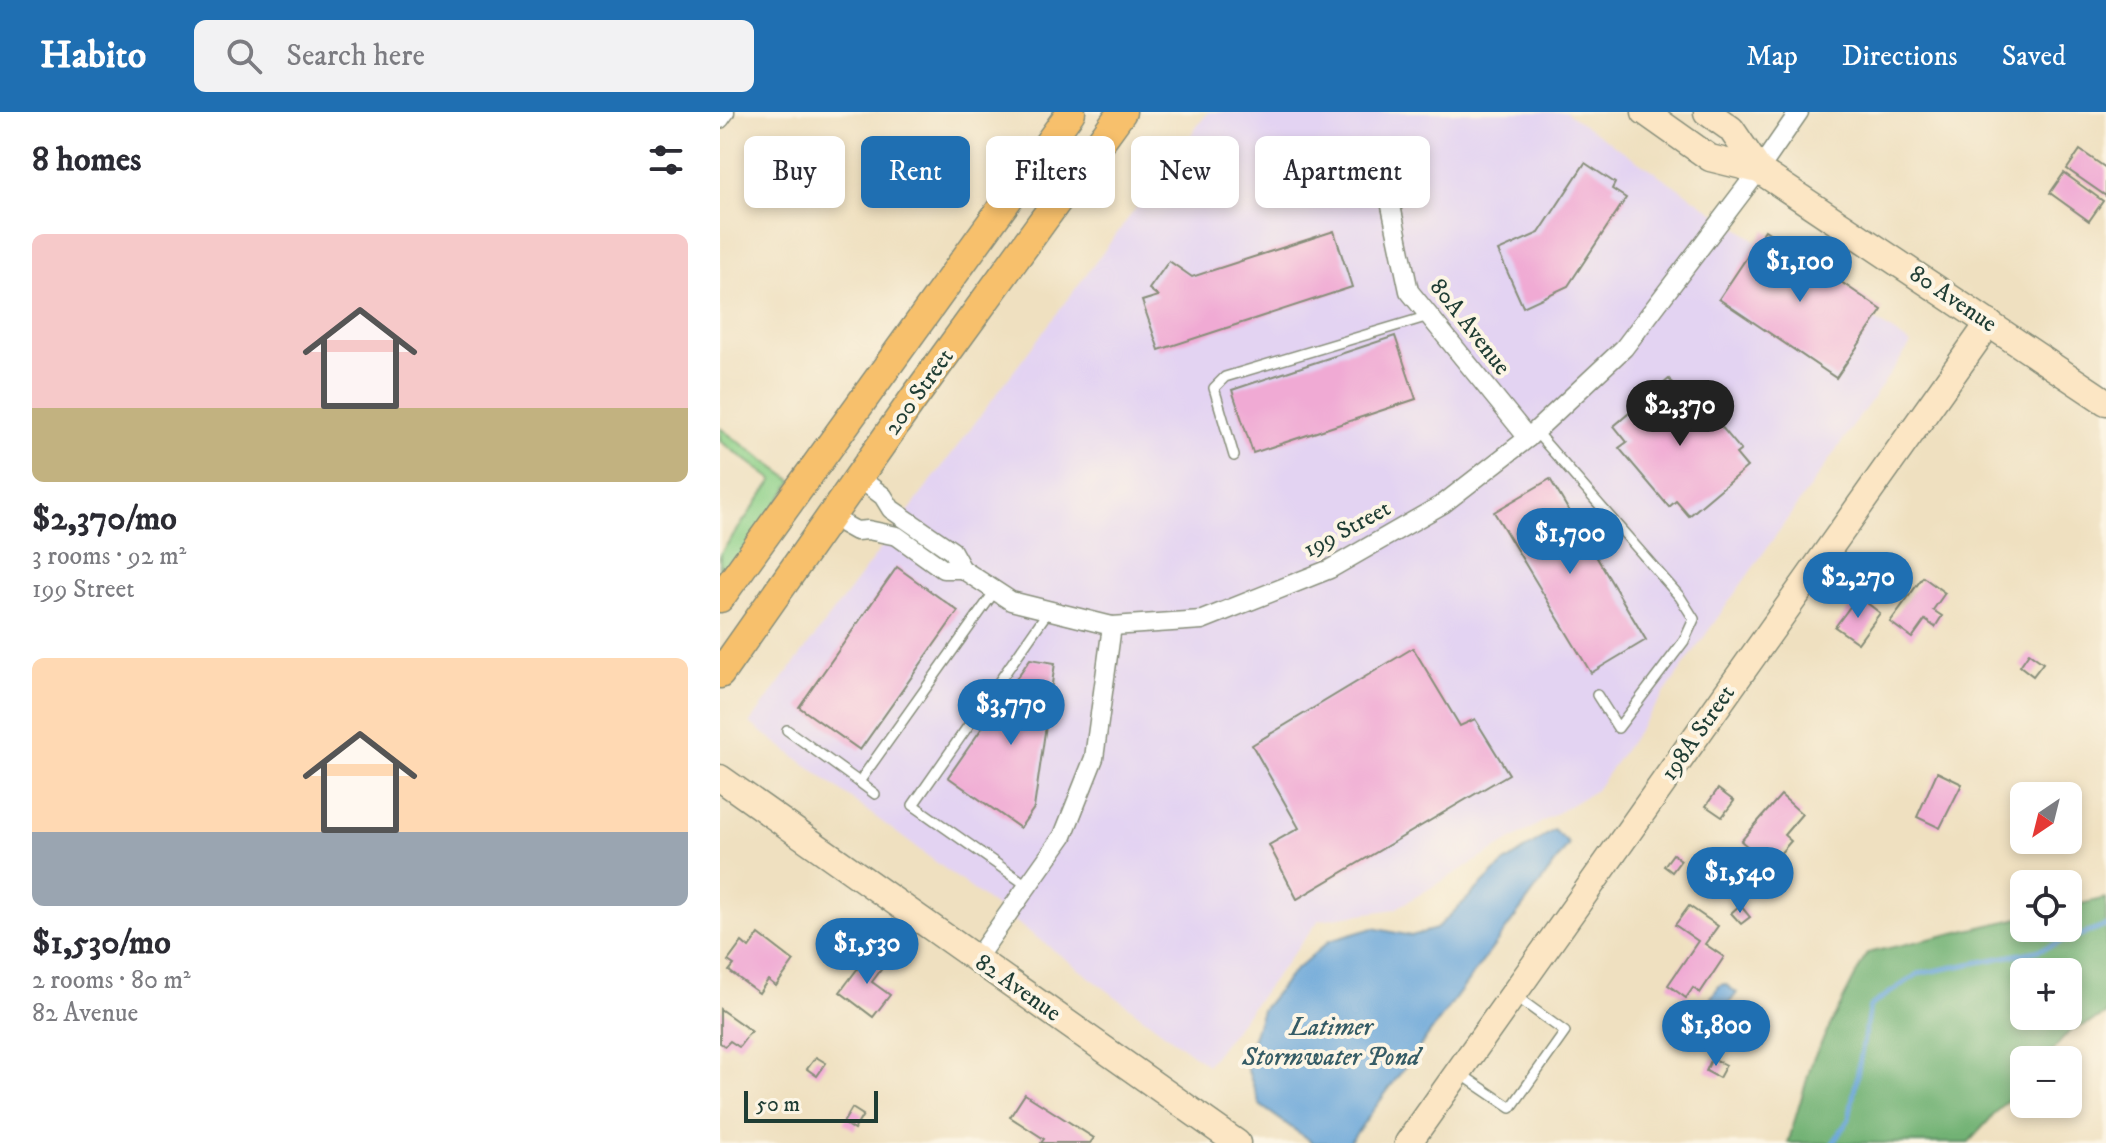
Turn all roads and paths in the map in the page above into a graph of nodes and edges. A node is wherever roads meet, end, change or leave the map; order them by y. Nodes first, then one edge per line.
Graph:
1 (725, 112) edge
2 (1071, 112) edge
3 (1122, 112) edge
4 (1645, 112) edge
5 (1707, 112) edge
6 (1799, 112) edge
7 (720, 119) edge
8 (1759, 170) junction
9 (1391, 208) edge
10 (1429, 316) junction
11 (1989, 323) junction
12 (2106, 402) edge
13 (1531, 435) junction
14 (1234, 456) dead end
15 (859, 478) junction
16 (831, 517) junction
17 (962, 569) junction
18 (995, 591) junction
19 (720, 598) edge
20 (1049, 610) junction
21 (1112, 626) junction
22 (720, 674) edge
23 (1597, 695) dead end
24 (787, 730) dead end
25 (720, 778) edge
26 (859, 782) junction
27 (875, 794) dead end
28 (1028, 886) junction
29 (976, 959) junction
30 (1513, 994) junction
31 (1458, 1073) junction
32 (1237, 1143) edge
33 (1408, 1143) edge

1 - 7 street
2 - 19 main road, 200 Street
3 - 15 main road, 200 Street
4 - 8 street, 80 Avenue
5 - 8 street, 80 Avenue
6 - 8 street, 199 Street
8 - 11 street, 80 Avenue
8 - 13 street, 199 Street
9 - 10 street, 80A Avenue
10 - 13 street, 80A Avenue
10 - 14 lane
11 - 12 street, 80 Avenue
11 - 30 street, 198A Street
13 - 21 street, 199 Street
13 - 23 lane
15 - 16 main road, 200 Street
15 - 17 street
16 - 17 street
16 - 22 main road, 200 Street
17 - 18 street, 199 Street
18 - 20 street, 199 Street
18 - 26 lane
20 - 21 street, 199 Street
20 - 28 lane
21 - 28 street
24 - 26 lane
25 - 29 street, 82 Avenue
26 - 27 lane
28 - 29 street
29 - 32 street, 82 Avenue
30 - 31 street, 198A Street
30 - 31 lane
31 - 33 street, 198A Street

